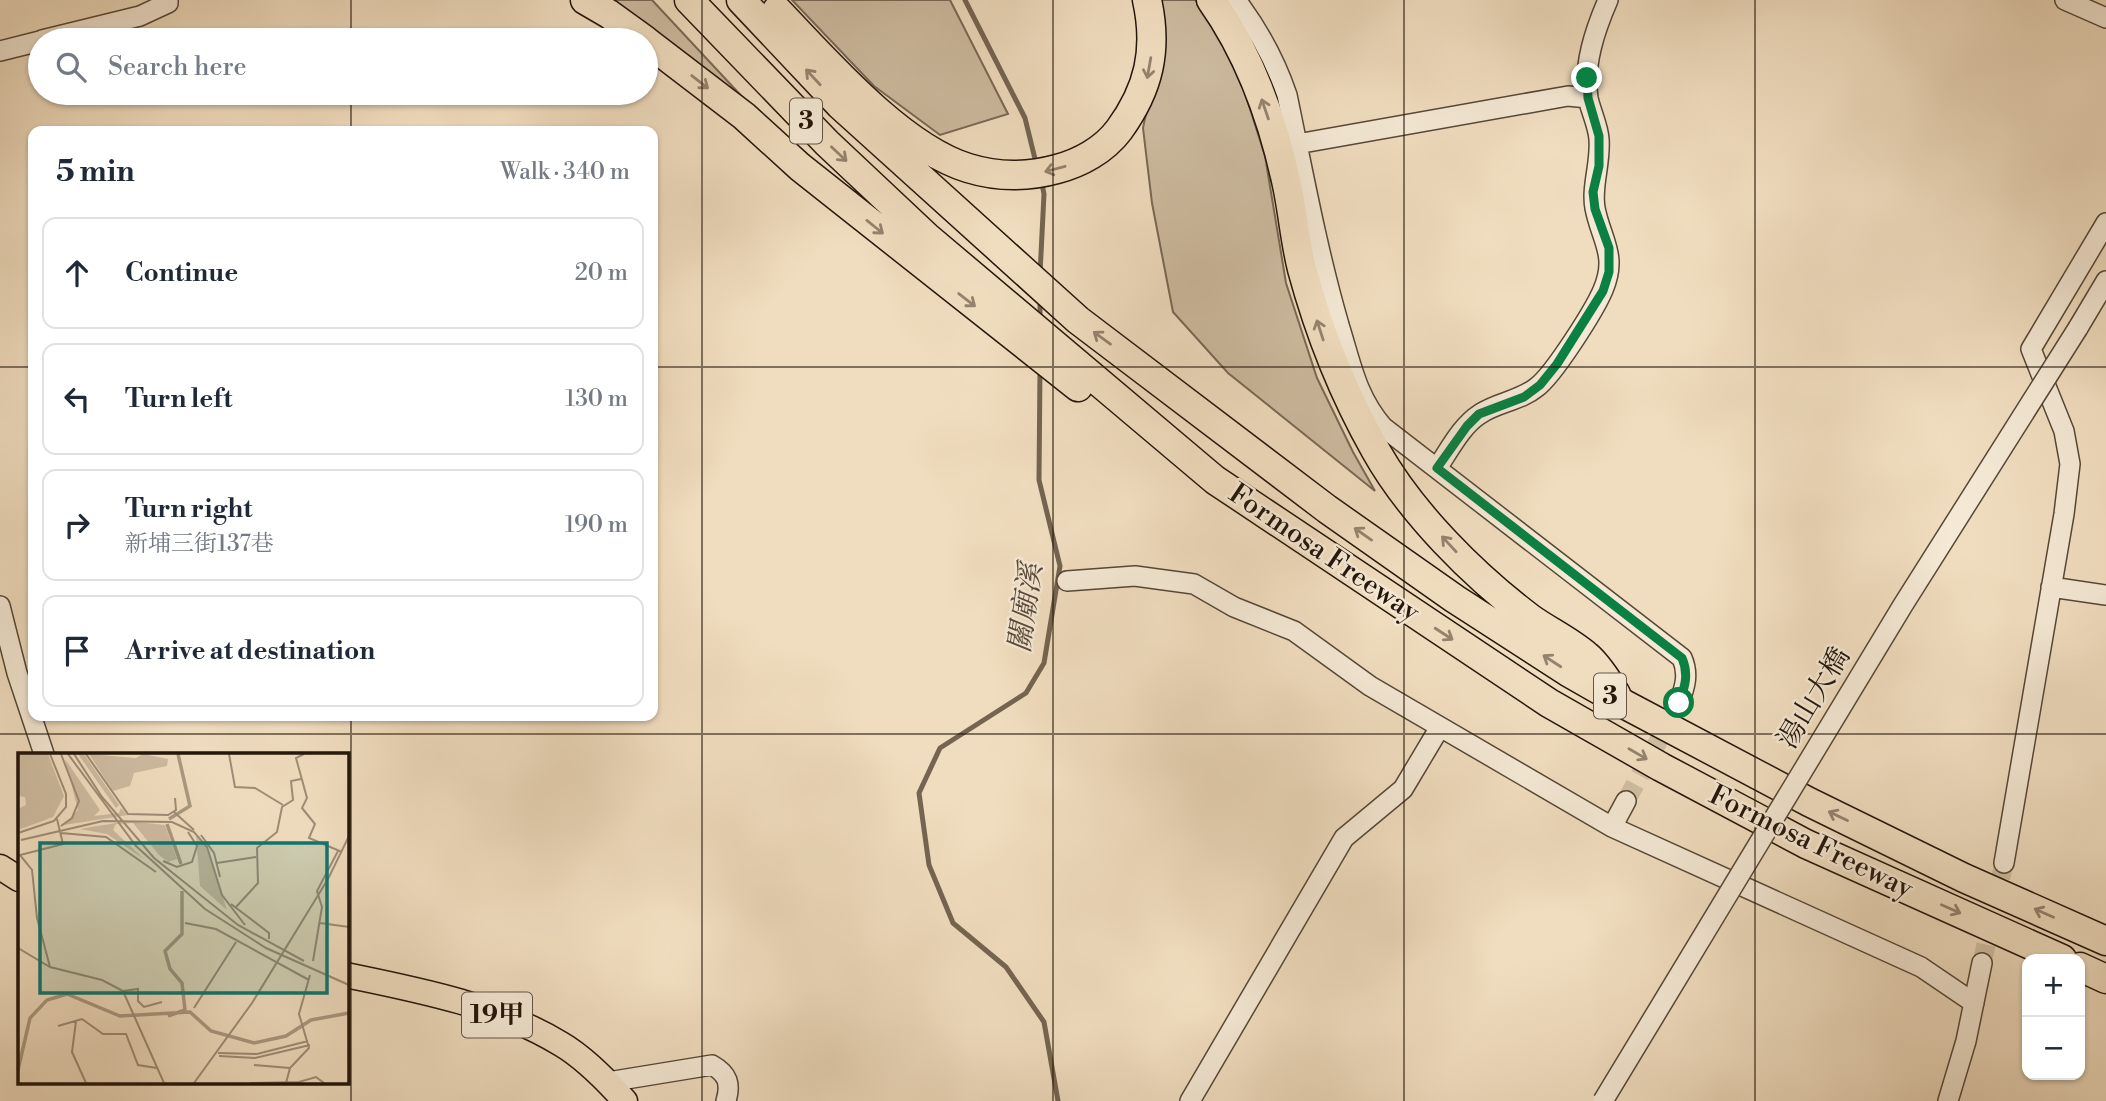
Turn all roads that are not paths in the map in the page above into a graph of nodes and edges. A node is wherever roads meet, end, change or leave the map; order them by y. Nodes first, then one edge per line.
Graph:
1 (169, 0) edge
2 (585, 0) edge
3 (689, 0) edge
4 (741, 0) edge
5 (768, 0) edge
6 (1147, 0) edge
7 (1211, 0) edge
8 (1236, 0) edge
9 (1608, 0) edge
10 (2065, 0) edge
11 (2106, 18) edge
12 (92, 28) edge
13 (628, 28) edge
14 (28, 44) edge
15 (0, 51) edge
16 (658, 51) edge
17 (1588, 98) junction
18 (1297, 144) junction
19 (2106, 223) edge
20 (920, 247) junction
21 (2106, 281) edge
22 (1437, 468) junction
23 (1067, 582) dead end
24 (2051, 587) junction
25 (2106, 595) edge
26 (0, 606) edge
27 (1679, 703) tunnel mouth
28 (1625, 704) junction
29 (28, 706) edge
30 (33, 721) edge
31 (1440, 727) junction
32 (44, 753) edge
33 (1626, 801) tunnel mouth
34 (1612, 827) junction
35 (2004, 863) tunnel mouth
36 (0, 867) edge
37 (18, 877) edge
38 (2106, 941) edge
39 (2051, 954) edge
40 (1982, 963) tunnel mouth
41 (2085, 969) edge
42 (348, 975) edge
43 (2106, 979) edge
44 (1974, 1003) junction
45 (608, 1082) junction
46 (625, 1101) edge
47 (726, 1101) edge
48 (1190, 1101) edge
49 (1603, 1101) edge
50 (1948, 1101) edge

1 - 12 street
2 - 13 highway
3 -> 20 highway, 3
28 -> 4 highway, Formosa Freeway / 3
6 -> 5 highway
28 -> 7 highway
8 - 18 street
9 - 17 street
10 - 11 street
14 - 15 street
16 -> 20 highway
17 - 18 street
17 - 22 street
18 - 22 street
19 - 24 street
20 -> 39 highway, Formosa Freeway / 3
21 - 49 street, 湯山大橋, bridge
22 - 27 street
23 - 31 street
24 - 25 street
24 - 35 street
26 - 29 street
38 -> 28 highway, Formosa Freeway / 3
30 - 32 street
31 - 34 street
31 - 48 street
33 - 34 street
34 - 44 street
36 - 37 main road
40 - 44 street
41 - 43 highway
42 - 45 main road, 19甲
44 - 50 street
45 - 46 main road, 19甲
45 - 47 street

